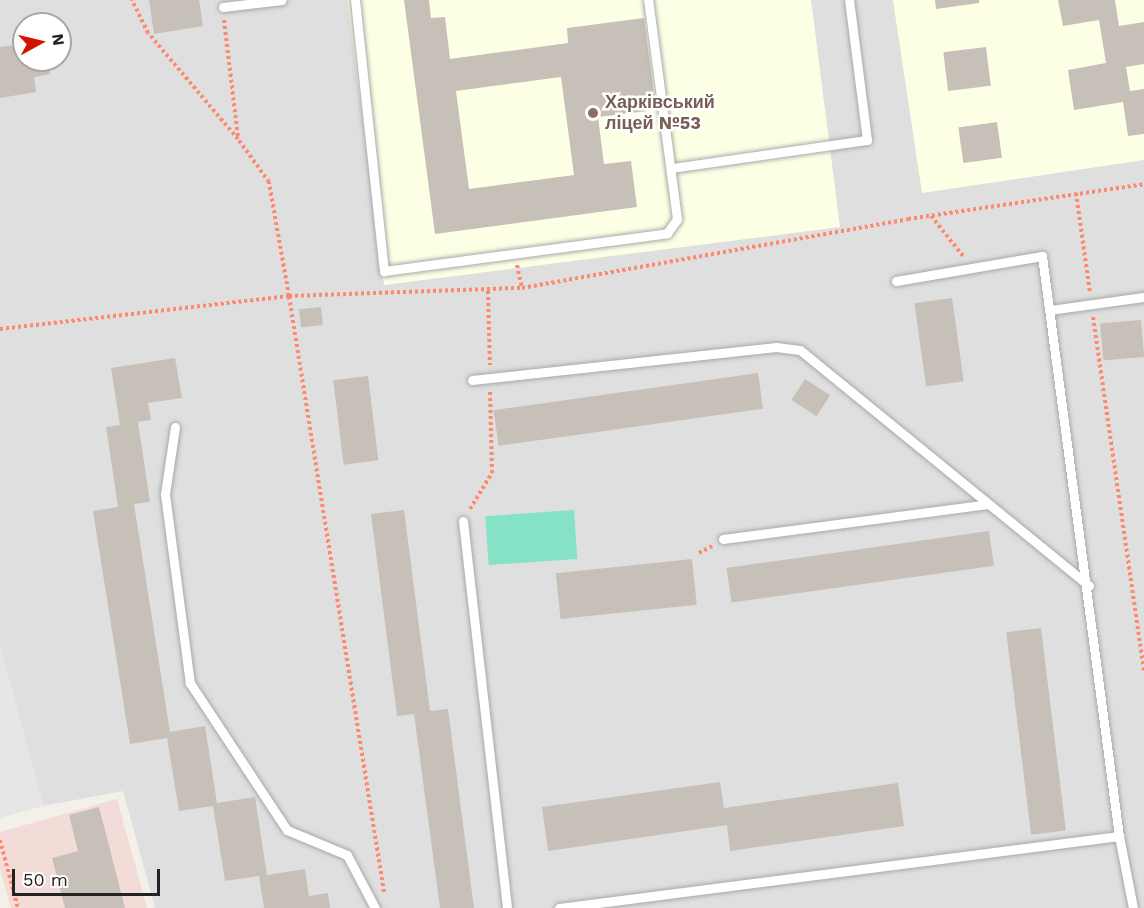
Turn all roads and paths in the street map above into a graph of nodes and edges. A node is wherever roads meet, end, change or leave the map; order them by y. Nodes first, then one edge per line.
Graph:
1 (132, 0) edge
2 (282, 0) edge
3 (355, 0) edge
4 (648, 0) edge
5 (849, 0) edge
6 (223, 7) joint
7 (238, 139) junction
8 (672, 168) junction
9 (1144, 184) edge
10 (1076, 193) junction
11 (930, 215) junction
12 (515, 253) junction
13 (972, 268) junction
14 (896, 281) dead end
15 (522, 288) junction
16 (488, 291) junction
17 (289, 296) junction
18 (1144, 297) edge
19 (1092, 304) junction
20 (1050, 310) junction
21 (0, 329) edge
22 (490, 377) junction
23 (472, 380) dead end
24 (175, 426) dead end
25 (988, 504) junction
26 (462, 521) joint
27 (723, 539) dead end
28 (1089, 586) junction
29 (1144, 673) edge
30 (1119, 836) junction
31 (0, 840) edge
32 (385, 896) dead end
33 (18, 908) edge
34 (375, 908) edge
35 (507, 908) edge
36 (559, 908) edge
37 (1133, 908) edge

1 - 7 path
2 - 6 lane
3 - 12 lane
4 - 8 lane
5 - 8 lane
6 - 7 path
7 - 17 path
8 - 12 lane
9 - 10 path
10 - 11 path
10 - 19 path
11 - 13 path
11 - 15 path
12 - 15 path
13 - 14 lane
13 - 20 lane
15 - 16 path
16 - 17 path
16 - 22 path
17 - 21 path
17 - 32 path
18 - 19 lane
19 - 20 lane
19 - 29 path
20 - 28 lane
22 - 23 lane
22 - 25 lane
22 - 26 path
24 - 34 lane
25 - 27 lane
25 - 28 lane
26 - 35 lane
28 - 30 lane
30 - 36 lane
30 - 37 lane
31 - 33 path

